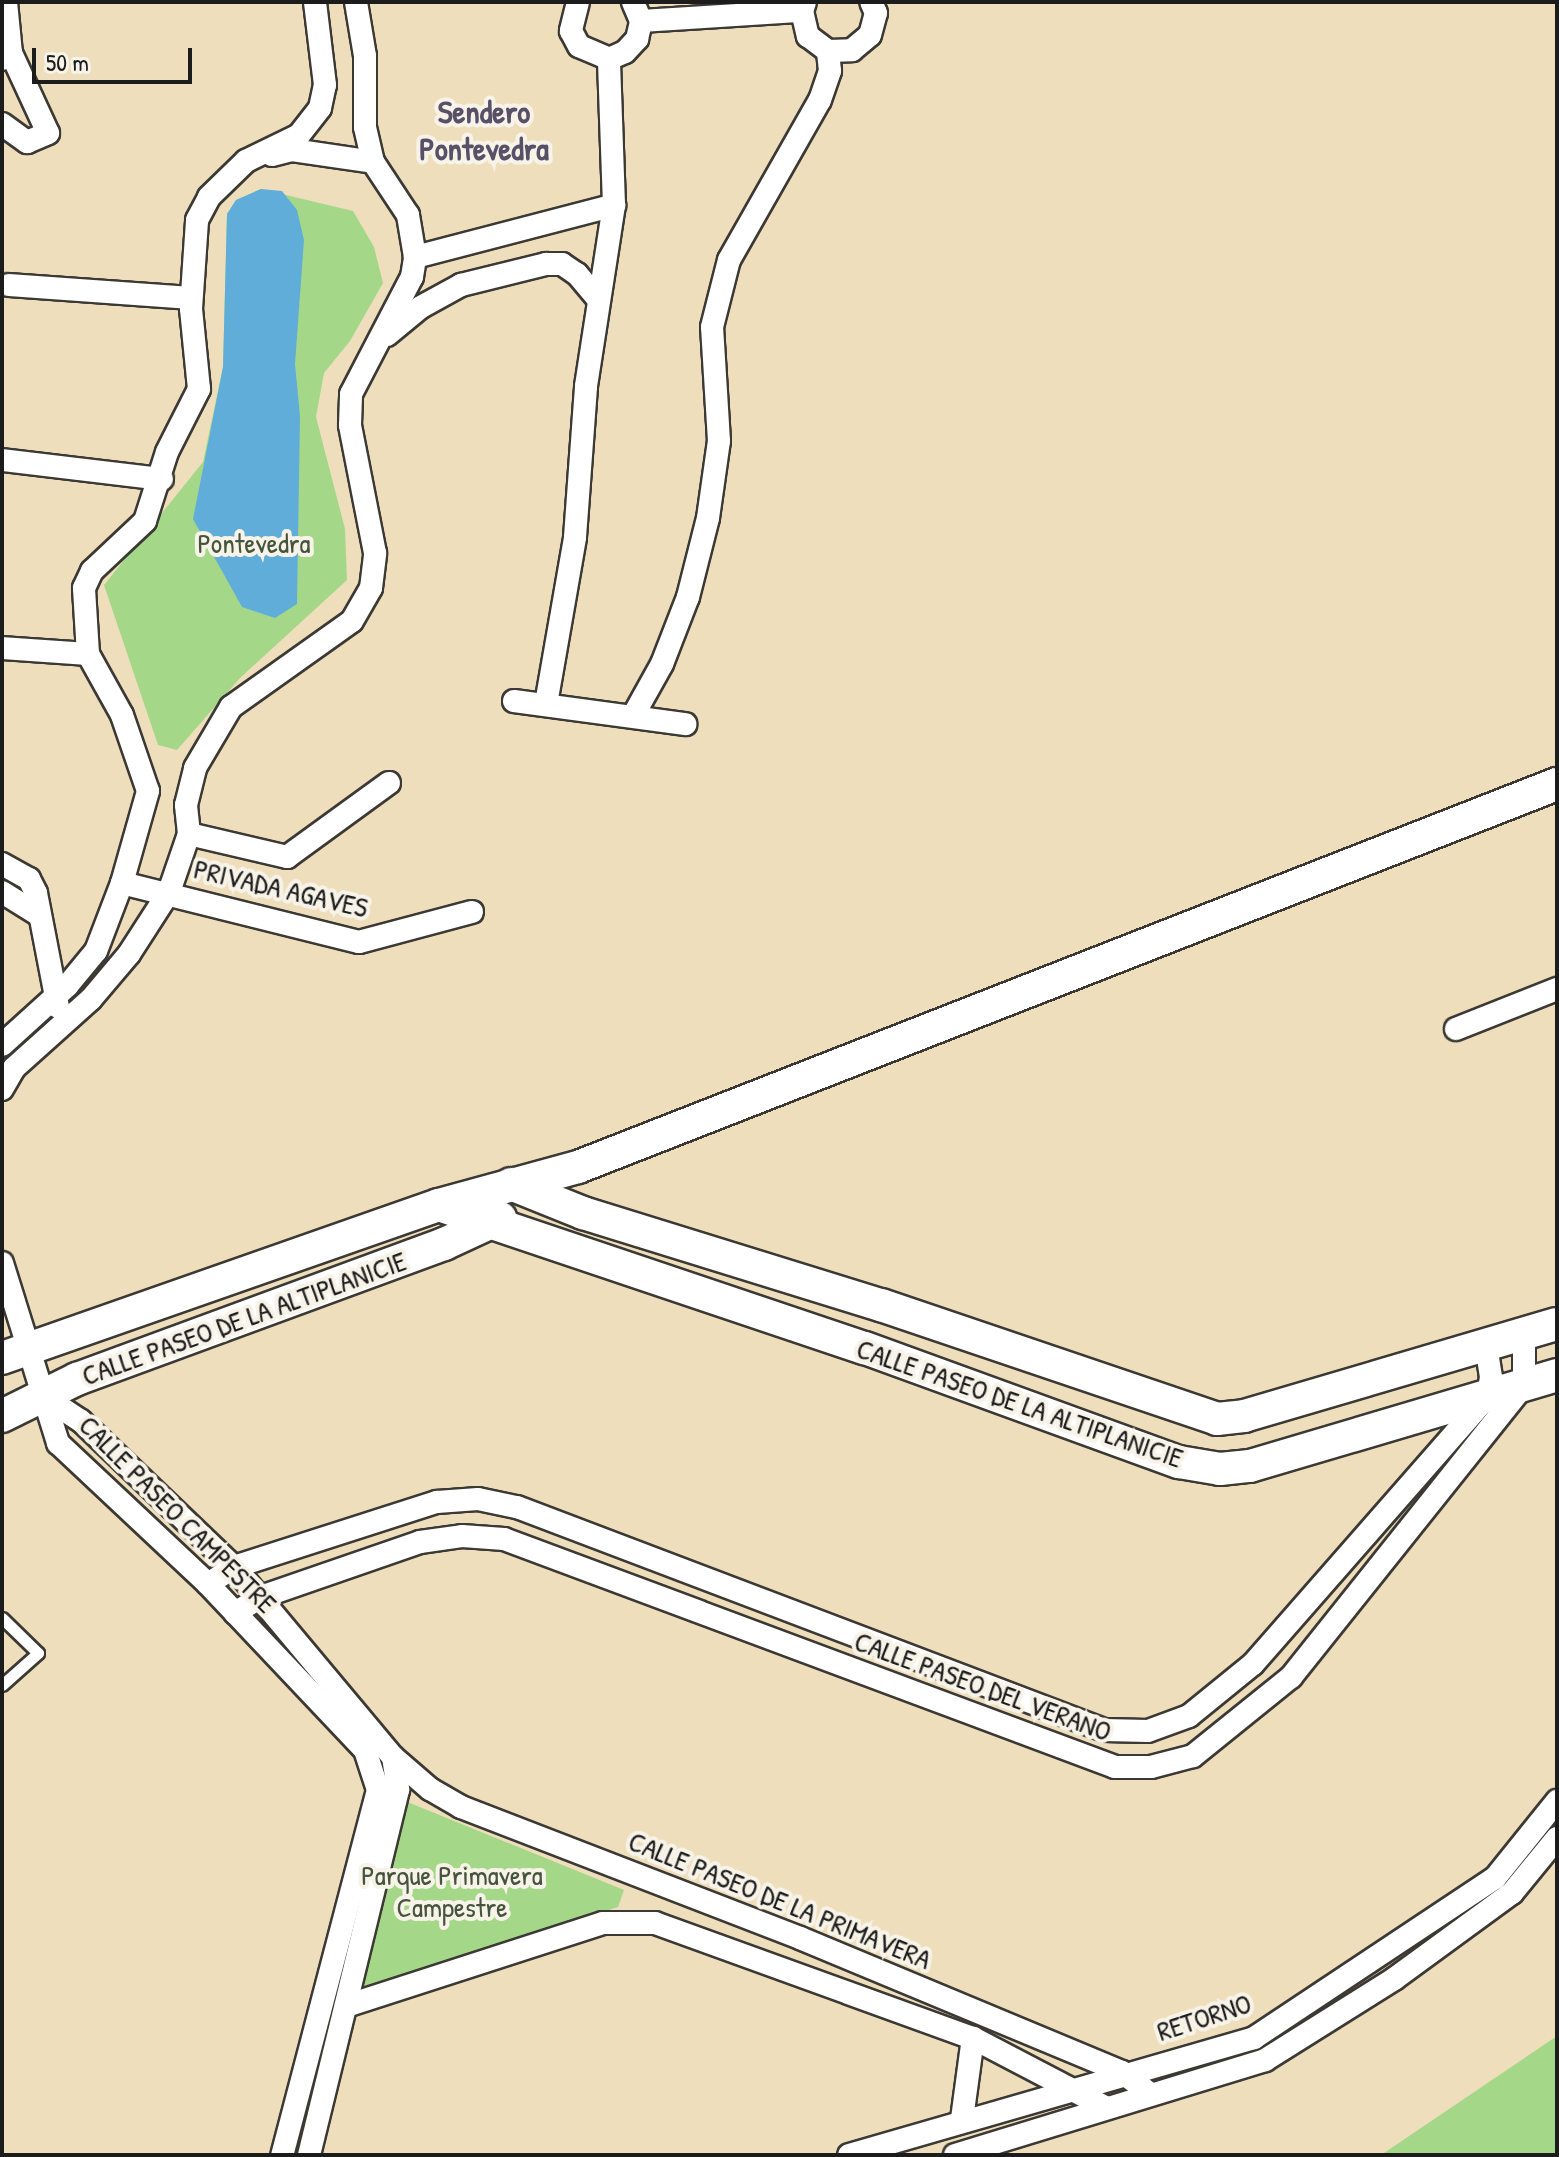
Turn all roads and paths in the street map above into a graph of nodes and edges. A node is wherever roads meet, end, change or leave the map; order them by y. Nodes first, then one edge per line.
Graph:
1 (6, 2) edge
2 (315, 2) edge
3 (356, 2) edge
4 (578, 2) edge
5 (871, 2) edge
6 (804, 7) edge
7 (637, 12) edge
8 (828, 51) junction
9 (6, 56) edge
10 (609, 59) junction
11 (2, 124) edge
12 (246, 161) junction
13 (373, 162) junction
14 (614, 205) junction
15 (415, 257) junction
16 (9, 285) dead end
17 (191, 298) junction
18 (597, 298) junction
19 (383, 338) junction
20 (2, 460) edge
21 (162, 479) junction
22 (2, 648) edge
23 (88, 654) junction
24 (514, 701) dead end
25 (546, 704) junction
26 (633, 716) junction
27 (685, 724) dead end
28 (389, 783) dead end
29 (1557, 784) edge
30 (148, 791) junction
31 (186, 805) junction
32 (189, 834) junction
33 (2, 864) edge
34 (122, 883) junction
35 (2, 892) edge
36 (169, 892) junction
37 (472, 912) dead end
38 (39, 915) junction
39 (1557, 989) edge
40 (54, 999) junction
41 (66, 1022) junction
42 (1456, 1029) dead end
43 (2, 1045) edge
44 (2, 1089) edge
45 (525, 1190) junction
46 (439, 1205) junction
47 (488, 1224) junction
48 (2, 1263) edge
49 (881, 1305) junction
50 (1557, 1324) edge
51 (1524, 1333) junction
52 (1486, 1345) junction
53 (865, 1348) junction
54 (14, 1355) edge
55 (1557, 1375) edge
56 (1524, 1385) junction
57 (40, 1394) junction
58 (1488, 1396) junction
59 (2, 1416) edge
60 (657, 1561) junction
61 (234, 1567) junction
62 (208, 1584) junction
63 (647, 1593) junction
64 (261, 1597) junction
65 (235, 1613) junction
66 (2, 1618) edge
67 (854, 1635) junction
68 (1253, 1664) junction
69 (844, 1666) junction
70 (3, 1683) edge
71 (1279, 1688) junction
72 (393, 1757) junction
73 (1557, 1801) edge
74 (1557, 1838) edge
75 (800, 1938) junction
76 (790, 1970) junction
77 (337, 2013) junction
78 (973, 2038) junction
79 (1122, 2072) junction
80 (1074, 2086) junction
81 (1149, 2093) junction
82 (1105, 2107) junction
83 (962, 2119) junction
84 (282, 2155) edge
85 (309, 2155) edge
86 (849, 2155) edge
87 (955, 2155) edge

1 - 9 street
2 - 12 street
3 - 13 street
4 - 10 street
5 - 8 street
6 - 7 street
6 - 8 street
7 - 10 street
8 - 26 street
9 - 11 street
10 - 14 street
12 - 13 street
12 - 17 street
13 - 15 street
14 - 15 street
14 - 18 street
15 - 19 street
16 - 17 street
17 - 21 street
18 - 19 street
18 - 25 street
19 - 31 street
20 - 21 street
21 - 23 street
22 - 23 street
23 - 30 street
24 - 25 street
25 - 26 street
26 - 27 street
28 - 32 street
29 - 45 street
30 - 31 street
30 - 34 street
31 - 32 street
32 - 36 street
33 - 38 street
34 - 36 street, PRIVADA AGAVES
34 - 40 street
35 - 38 street
36 - 37 street, PRIVADA AGAVES
36 - 41 street, PRIVADA AGAVES
38 - 40 street
39 - 42 street
40 - 41 street
40 - 43 street
41 - 44 street, PRIVADA AGAVES
45 - 46 street, CALLE PASEO DE LA ALTIPLANICIE
45 - 47 street, CALLE PASEO DE LA ALTIPLANICIE
45 - 49 street, CALLE PASEO DE LA ALTIPLANICIE
46 - 47 street, CALLE PASEO DE LA ALTIPLANICIE
46 - 54 street, CALLE PASEO DE LA ALTIPLANICIE
47 - 53 street, CALLE PASEO DE LA ALTIPLANICIE
47 - 57 street, CALLE PASEO DE LA ALTIPLANICIE
48 - 54 street
49 - 52 street, CALLE PASEO DE LA ALTIPLANICIE
49 - 53 street
50 - 51 street, CALLE PASEO DE LA ALTIPLANICIE
51 - 52 street, CALLE PASEO DE LA ALTIPLANICIE
51 - 56 street
52 - 58 street
53 - 58 street, CALLE PASEO DE LA ALTIPLANICIE
54 - 57 street
55 - 56 street, CALLE PASEO DE LA ALTIPLANICIE
56 - 58 street, CALLE PASEO DE LA ALTIPLANICIE
56 - 71 street, CALLE PASEO DEL VERANO
57 - 59 street, CALLE PASEO DE LA ALTIPLANICIE
57 - 61 street, CALLE PASEO CAMPESTRE
57 - 62 street, CALLE PASEO CAMPESTRE
58 - 68 street, CALLE PASEO DEL VERANO
60 - 61 street, CALLE PASEO DEL VERANO
60 - 63 street
60 - 67 street, CALLE PASEO DEL VERANO
61 - 62 street, CALLE PASEO DEL VERANO
61 - 64 street, CALLE PASEO CAMPESTRE
62 - 65 street, CALLE PASEO CAMPESTRE
63 - 64 street, CALLE PASEO DEL VERANO
63 - 69 street, CALLE PASEO DEL VERANO
64 - 65 street, CALLE PASEO DEL VERANO
64 - 72 street, CALLE PASEO CAMPESTRE
65 - 77 street, CALLE PASEO CAMPESTRE
66 - 70 lane
67 - 68 street, CALLE PASEO DEL VERANO
67 - 69 street
68 - 71 street
69 - 71 street, CALLE PASEO DEL VERANO
72 - 75 street, CALLE PASEO DE LA PRIMAVERA
72 - 77 street, CALLE PASEO CAMPESTRE
73 - 79 street, RETORNO
74 - 81 street
75 - 76 street
75 - 79 street, CALLE PASEO DE LA PRIMAVERA
76 - 77 street, CALLE PASEO DE LA PRIMAVERA
76 - 78 street, CALLE PASEO DE LA PRIMAVERA
77 - 84 street, CALLE PASEO CAMPESTRE
77 - 85 street, CALLE PASEO CAMPESTRE
78 - 80 street, CALLE PASEO DE LA PRIMAVERA
78 - 83 street
79 - 80 street, RETORNO
79 - 81 street, CALLE PASEO DE LA PRIMAVERA
80 - 82 street, CALLE PASEO DE LA PRIMAVERA
80 - 83 street, RETORNO
81 - 82 street
82 - 87 street
83 - 86 street, RETORNO

